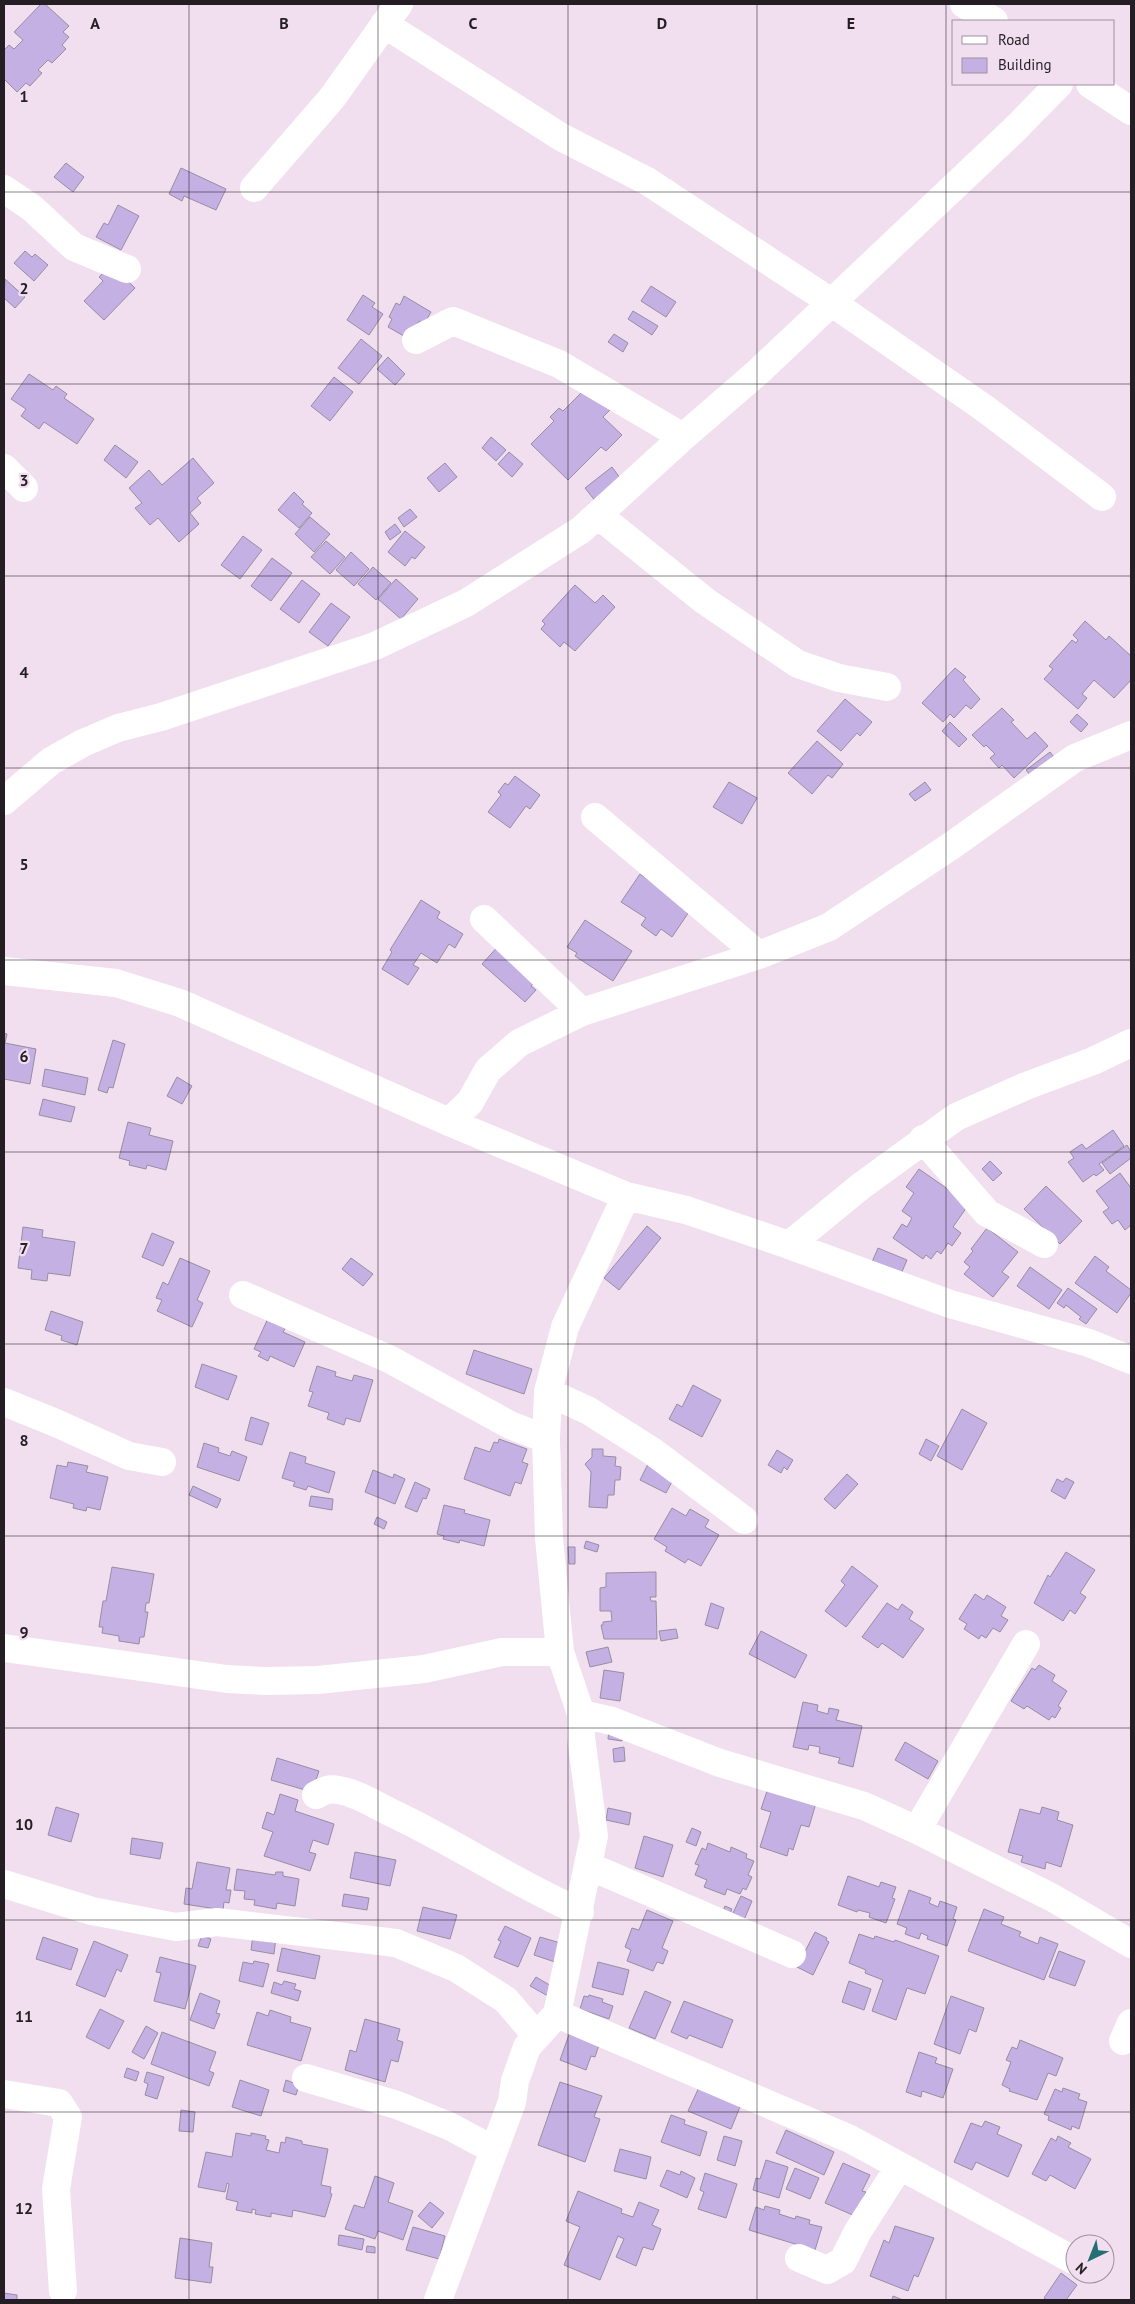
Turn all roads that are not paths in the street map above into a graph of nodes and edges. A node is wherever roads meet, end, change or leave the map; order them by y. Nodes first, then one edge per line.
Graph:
1 (964, 4) edge
2 (392, 14) edge
3 (992, 20) edge
4 (1058, 85) edge
5 (1092, 85) edge
6 (1126, 101) edge
7 (254, 188) dead end
8 (4, 189) edge
9 (127, 269) dead end
10 (831, 302) junction
11 (416, 340) dead end
12 (683, 437) junction
13 (4, 468) edge
14 (24, 488) dead end
15 (1102, 497) dead end
16 (598, 515) junction
17 (887, 687) dead end
18 (1131, 735) edge
19 (4, 801) edge
20 (595, 817) dead end
21 (484, 920) dead end
22 (759, 955) junction
23 (4, 971) edge
24 (582, 1012) junction
25 (1131, 1043) edge
26 (450, 1122) junction
27 (923, 1139) junction
28 (626, 1196) junction
29 (1044, 1244) dead end
30 (789, 1245) junction
31 (243, 1295) dead end
32 (1131, 1360) edge
33 (548, 1392) junction
34 (4, 1402) edge
35 (546, 1439) junction
36 (162, 1462) dead end
37 (744, 1520) dead end
38 (1026, 1644) dead end
39 (4, 1648) edge
40 (560, 1652) junction
41 (581, 1714) junction
42 (316, 1795) dead end
43 (917, 1830) junction
44 (589, 1866) junction
45 (4, 1884) edge
46 (580, 1912) junction
47 (1131, 1944) edge
48 (792, 1954) dead end
49 (557, 2014) junction
50 (536, 2035) junction
51 (306, 2078) dead end
52 (4, 2094) edge
53 (494, 2150) junction
54 (899, 2167) junction
55 (1065, 2256) edge
56 (799, 2258) dead end
57 (64, 2290) dead end
58 (438, 2300) edge

1 - 3 street
2 - 7 street
2 - 10 street
4 - 10 street
5 - 6 street
8 - 9 street
10 - 12 street
10 - 15 street
11 - 12 street
12 - 16 street
13 - 14 street
16 - 17 street
16 - 19 street
18 - 22 street
20 - 22 street
21 - 24 street
22 - 24 street
23 - 26 street
24 - 26 street
25 - 27 street
26 - 28 street
27 - 29 street
27 - 30 street
28 - 30 street
28 - 33 street
30 - 32 street
31 - 35 street
33 - 35 street
33 - 37 street
34 - 36 street
35 - 40 street
38 - 43 street
39 - 40 street
40 - 41 street
41 - 43 street
41 - 44 street
42 - 46 street
43 - 47 street
44 - 46 street
44 - 48 street
45 - 50 street
46 - 49 street
49 - 50 street
49 - 54 street
50 - 53 street
51 - 53 street
52 - 57 street
53 - 58 street
54 - 55 street
54 - 56 street

